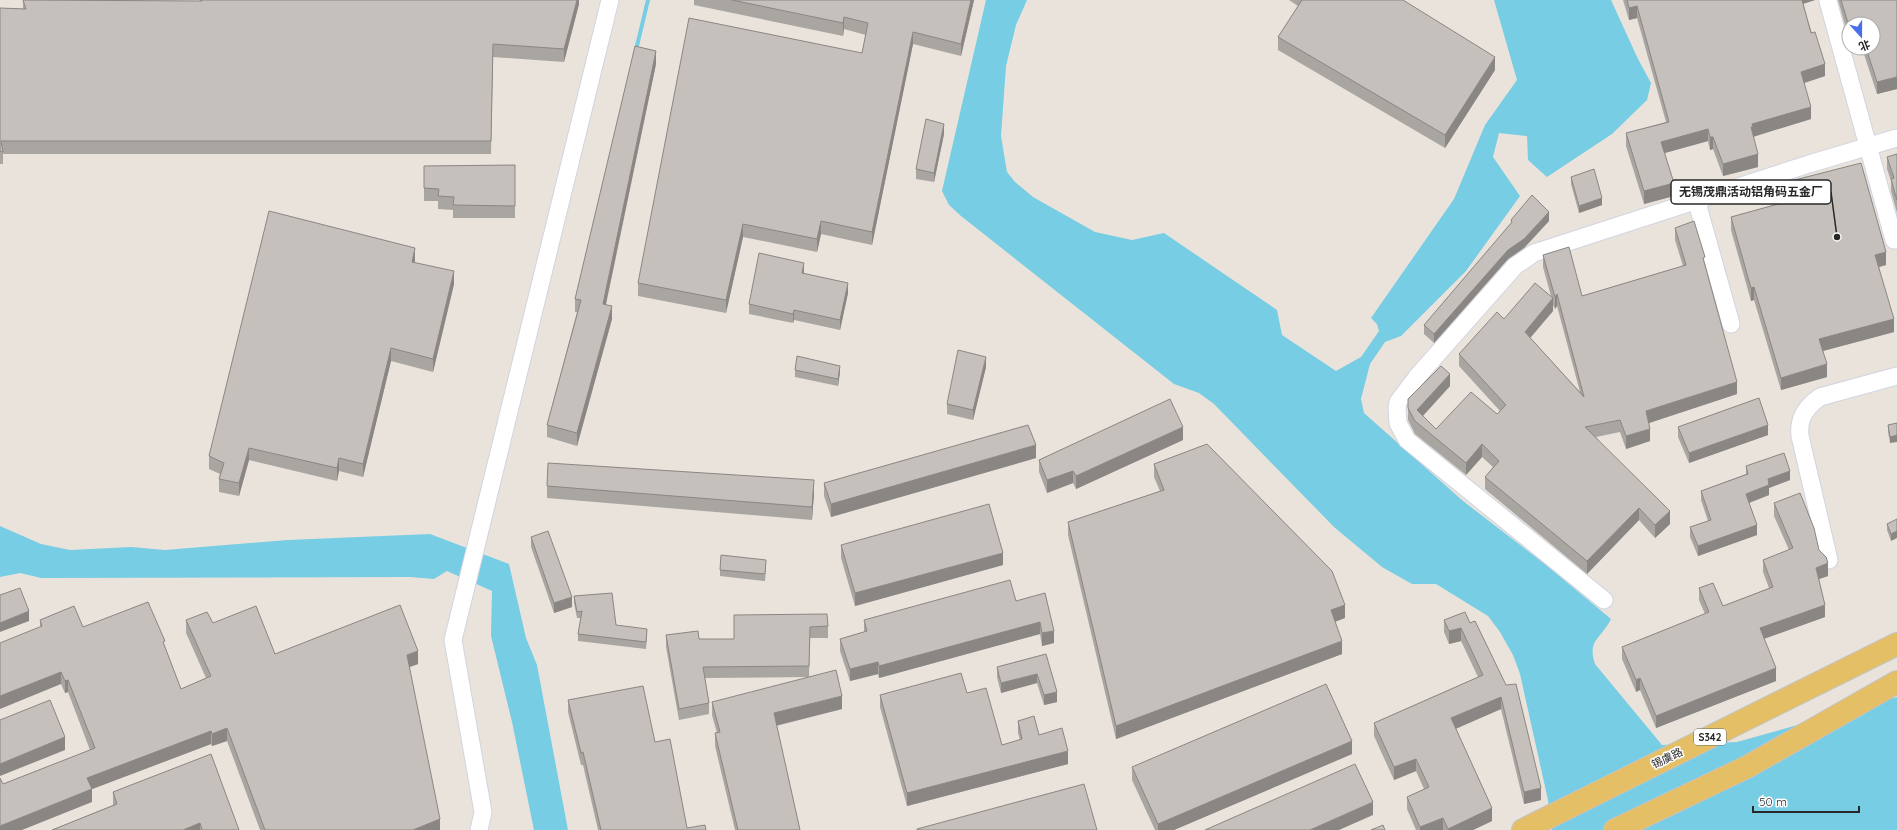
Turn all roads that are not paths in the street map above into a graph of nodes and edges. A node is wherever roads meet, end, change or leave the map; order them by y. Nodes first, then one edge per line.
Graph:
1 (610, 0) edge
2 (1828, 1) dead end
3 (1897, 138) edge
4 (1869, 146) junction
5 (1696, 199) junction
6 (1894, 240) dead end
7 (1731, 324) dead end
8 (1897, 376) edge
9 (1829, 560) edge
10 (1604, 600) dead end
11 (1897, 644) edge
12 (1897, 682) edge
13 (479, 830) edge
14 (1523, 830) edge
15 (1615, 830) edge

1 - 13 street
2 - 4 street
3 - 4 street
4 - 5 street
4 - 6 street
5 - 7 street
5 - 10 street
8 - 9 street
11 - 14 main road, 锡虞路 / S342
12 - 15 main road

